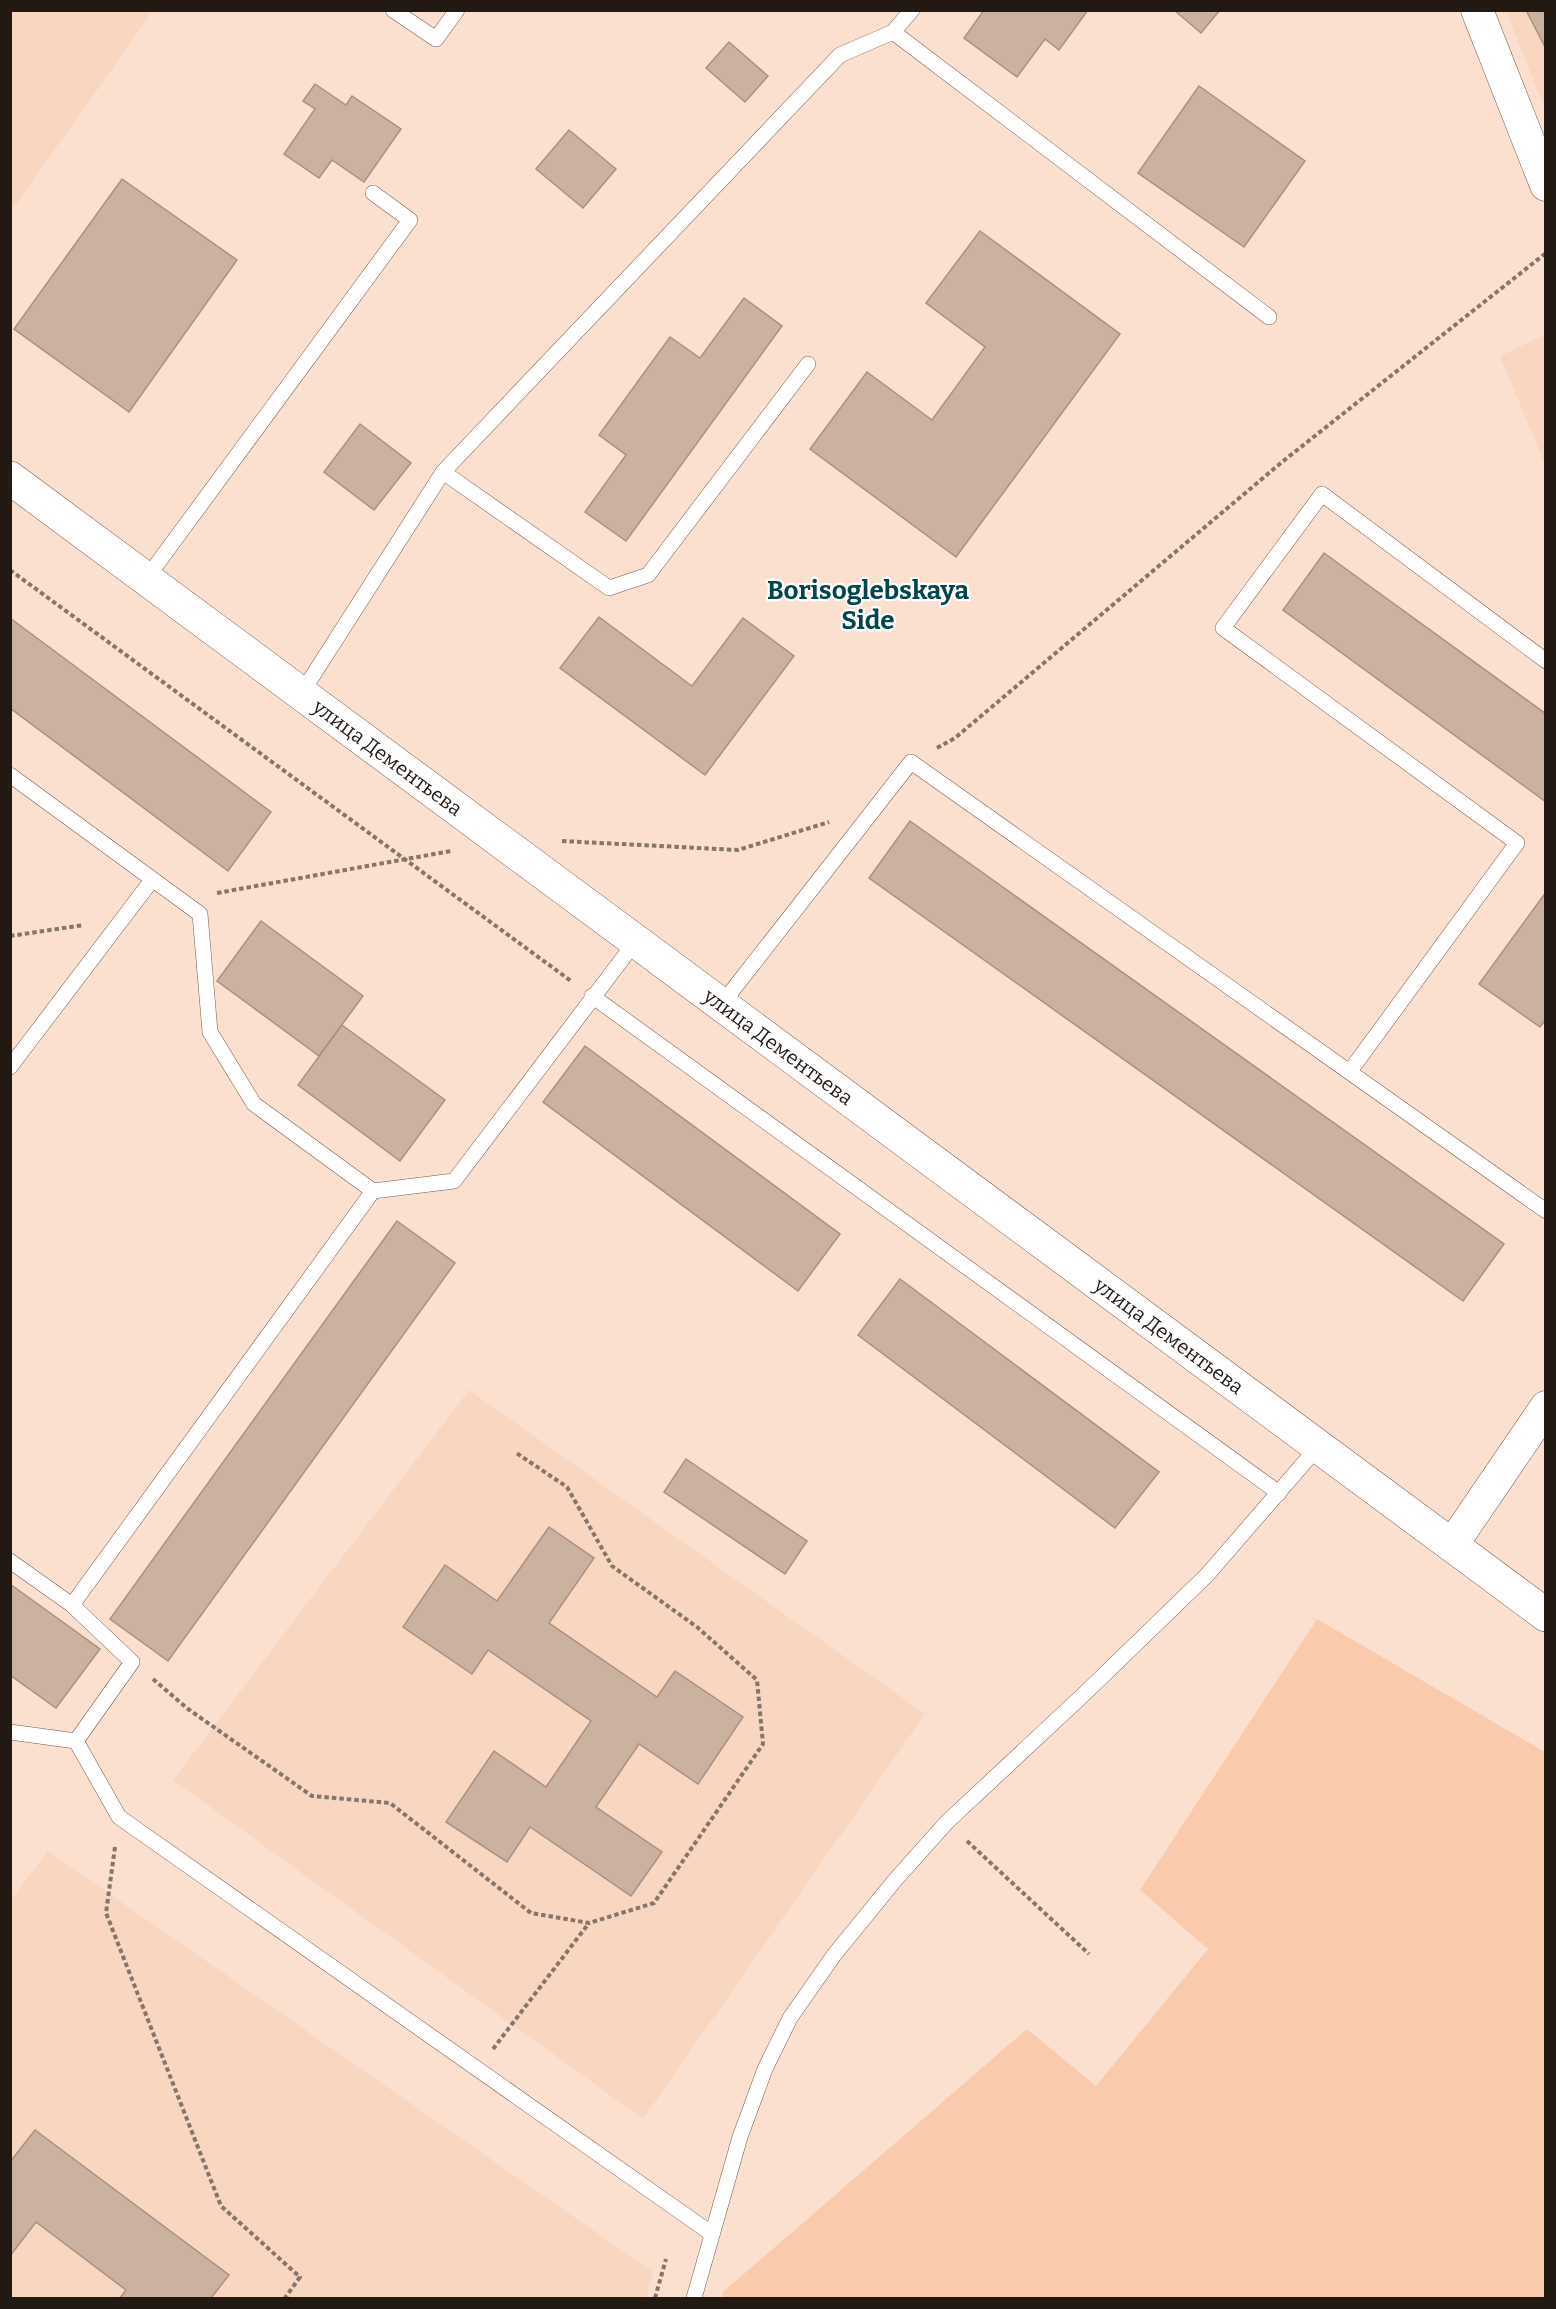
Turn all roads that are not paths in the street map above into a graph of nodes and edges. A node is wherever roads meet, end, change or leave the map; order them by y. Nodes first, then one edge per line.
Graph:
1 (393, 10) edge
2 (457, 10) edge
3 (912, 10) edge
4 (1477, 10) edge
5 (893, 33) junction
6 (1545, 185) edge
7 (373, 193) dead end
8 (1269, 317) dead end
9 (808, 364) dead end
10 (443, 472) junction
11 (10, 478) edge
12 (146, 579) junction
13 (1545, 661) edge
14 (301, 694) junction
15 (10, 775) edge
16 (152, 880) junction
17 (636, 941) junction
18 (592, 996) junction
19 (721, 1005) junction
20 (10, 1067) edge
21 (1350, 1071) junction
22 (373, 1191) junction
23 (1545, 1211) edge
24 (1545, 1407) edge
25 (1317, 1448) junction
26 (1279, 1492) junction
27 (1452, 1545) junction
28 (10, 1561) edge
29 (72, 1605) junction
30 (1545, 1615) edge
31 (10, 1732) edge
32 (76, 1741) junction
33 (712, 2234) junction
34 (694, 2298) edge

1 - 2 lane
3 - 5 lane
4 - 6 street
5 - 8 lane
5 - 10 lane
7 - 12 lane
9 - 10 lane
10 - 14 lane
11 - 12 street, улица Дементьева
12 - 14 street, улица Дементьева
13 - 21 lane
14 - 17 street, улица Дементьева
15 - 16 lane
16 - 20 lane
16 - 22 lane
17 - 18 lane
17 - 19 street, улица Дементьева
18 - 22 lane
18 - 26 lane
19 - 21 lane
19 - 25 street, улица Дементьева
21 - 23 lane
22 - 29 lane
24 - 27 street
25 - 26 lane
25 - 27 street, улица Дементьева
26 - 33 lane
27 - 30 street, улица Дементьева
28 - 29 lane
29 - 32 lane
31 - 32 lane
32 - 33 lane
33 - 34 lane

